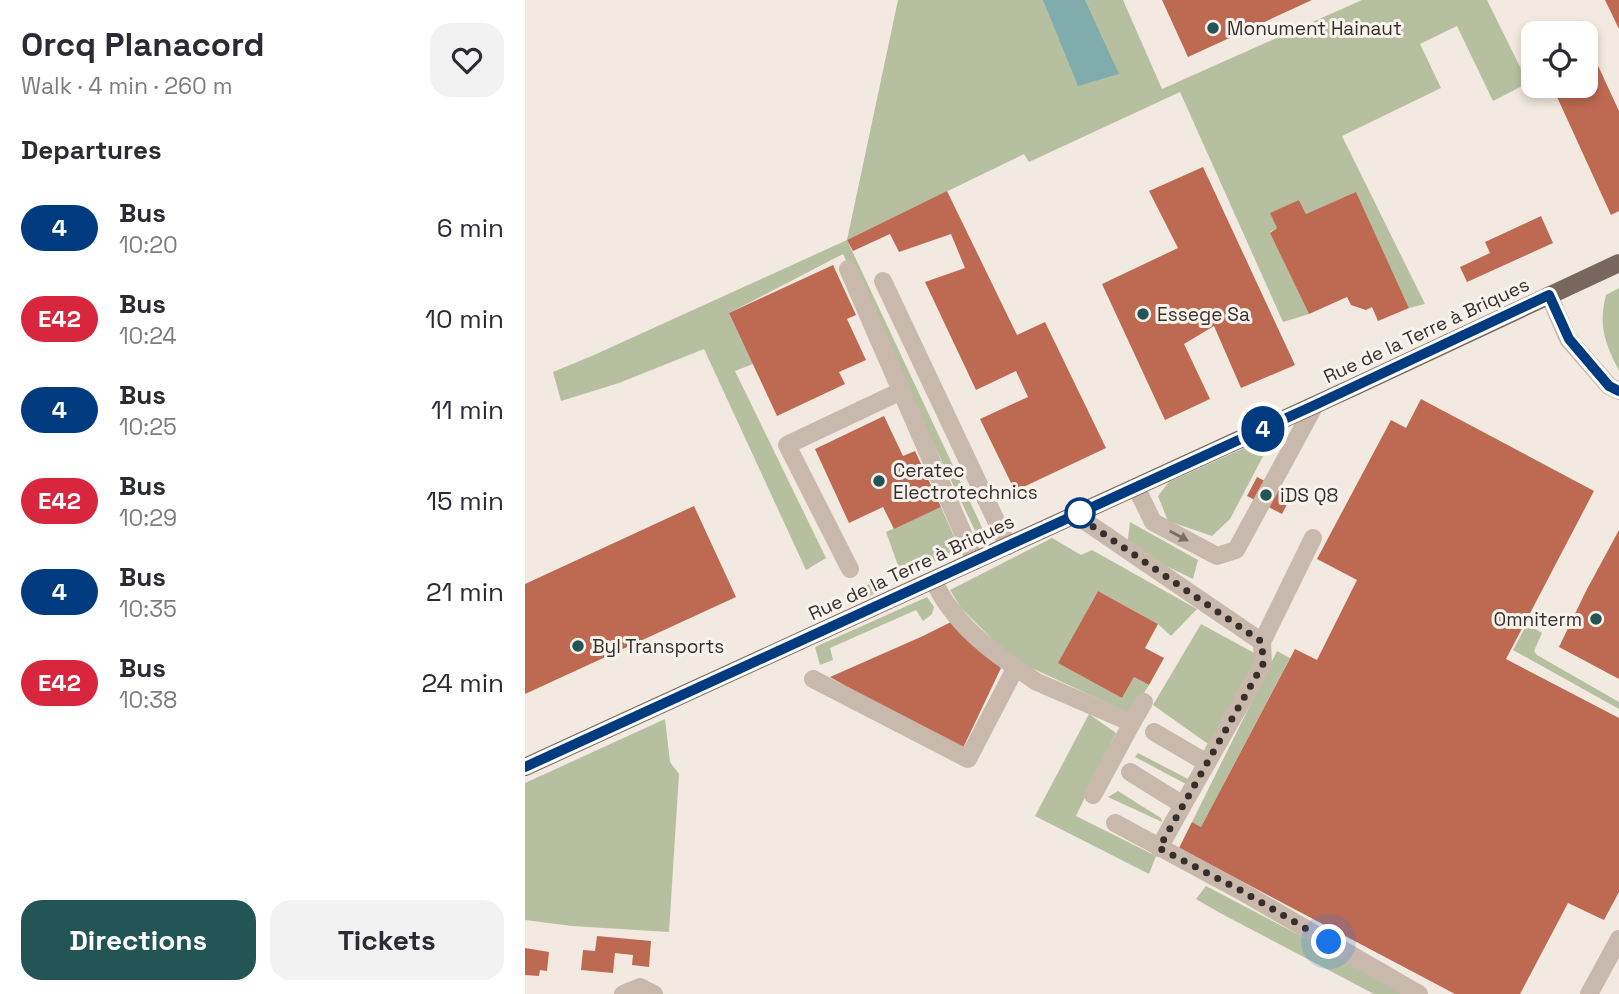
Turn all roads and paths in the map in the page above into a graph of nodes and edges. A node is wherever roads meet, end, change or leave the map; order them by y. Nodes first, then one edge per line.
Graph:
1 (1619, 263) edge
2 (848, 269) dead end
3 (883, 281) dead end
4 (1549, 295) junction
5 (901, 391) junction
6 (1619, 391) edge
7 (1315, 405) junction
8 (1136, 487) junction
9 (1076, 515) junction
10 (1313, 538) dead end
11 (1008, 546) junction
12 (975, 561) junction
13 (850, 569) dead end
14 (933, 580) junction
15 (1262, 642) junction
16 (1016, 667) junction
17 (813, 679) dead end
18 (1144, 702) dead end
19 (1132, 723) junction
20 (1154, 732) dead end
21 (1207, 762) junction
22 (525, 767) edge
23 (1130, 772) dead end
24 (1093, 795) dead end
25 (1183, 805) junction
26 (1115, 823) dead end
27 (1159, 848) junction
28 (1619, 939) edge
29 (623, 994) edge
30 (654, 994) edge
31 (1419, 994) edge
32 (1589, 994) edge

1 - 4 main road, Rue de la Terre à Briques
2 - 5 street
3 - 11 street
4 - 6 street
4 - 7 main road, Rue de la Terre à Briques
5 - 12 street
5 - 13 street
7 - 8 main road, Rue de la Terre à Briques
8 -> 7 street
8 - 9 main road, Rue de la Terre à Briques
9 - 11 main road, Rue de la Terre à Briques
9 - 15 street
10 - 15 street
11 - 12 main road, Rue de la Terre à Briques
12 - 14 main road, Rue de la Terre à Briques
14 - 16 street
14 - 22 main road, Rue de la Terre à Briques
15 - 21 street
16 - 17 street
16 - 19 street
18 - 19 street
19 - 24 street
20 - 21 street
21 - 25 street
23 - 25 street
25 - 27 street
26 - 27 street
27 - 31 street
28 - 32 street
29 - 30 street

